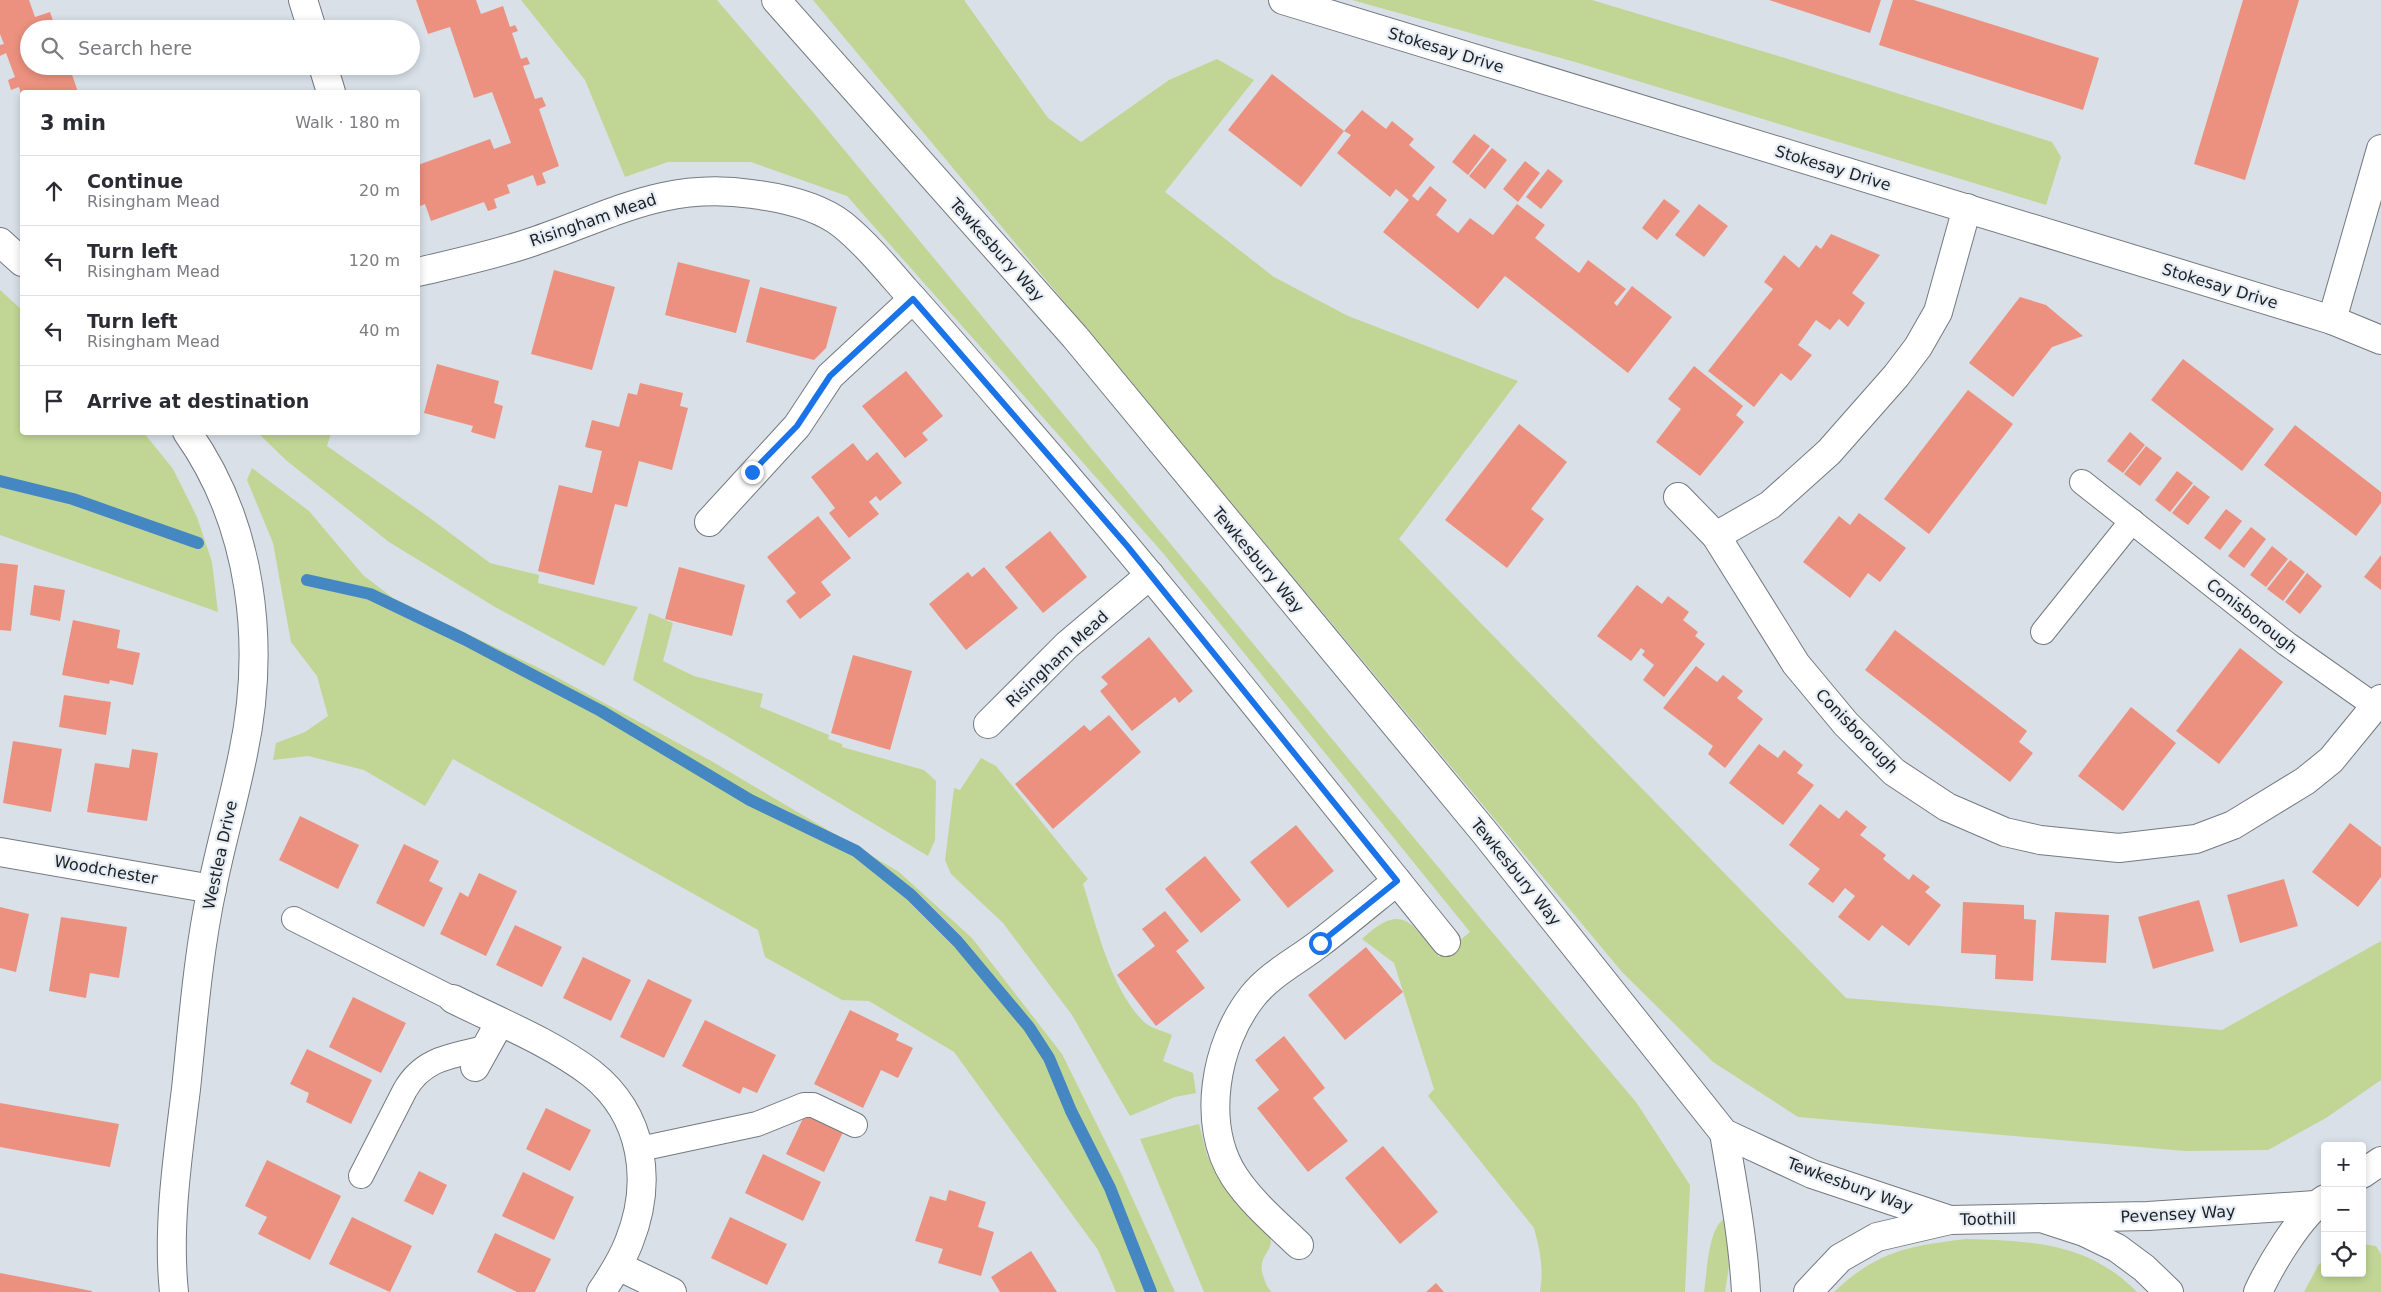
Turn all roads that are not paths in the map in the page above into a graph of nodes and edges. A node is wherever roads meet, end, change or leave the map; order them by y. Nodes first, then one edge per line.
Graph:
1 (303, 0) edge
2 (776, 0) edge
3 (1283, 0) edge
4 (309, 20) edge
5 (325, 75) edge
6 (329, 90) edge
7 (2381, 149) edge
8 (1967, 208) junction
9 (0, 242) edge
10 (20, 260) edge
11 (420, 271) edge
12 (913, 299) junction
13 (2332, 320) junction
14 (2381, 340) edge
15 (189, 435) edge
16 (2082, 482) dead end
17 (1678, 497) dead end
18 (2132, 521) junction
19 (709, 522) dead end
20 (1716, 536) junction
21 (1150, 575) junction
22 (2043, 632) dead end
23 (2378, 703) edge
24 (988, 724) dead end
25 (0, 852) edge
26 (1397, 881) junction
27 (212, 889) junction
28 (294, 919) dead end
29 (1446, 942) dead end
30 (453, 999) joint
31 (500, 1022) junction
32 (480, 1058) joint
33 (855, 1125) dead end
34 (1724, 1133) junction
35 (640, 1149) junction
36 (2381, 1161) edge
37 (2366, 1171) edge
38 (361, 1176) dead end
39 (2320, 1202) edge
40 (2041, 1218) junction
41 (1950, 1220) junction
42 (1298, 1245) dead end
43 (618, 1266) junction
44 (174, 1292) edge
45 (601, 1292) edge
46 (672, 1292) edge
47 (1746, 1292) edge
48 (1808, 1292) edge
49 (2168, 1292) edge
50 (2258, 1292) edge

1 - 4 street
2 - 34 street, Tewkesbury Way
3 - 8 street, Stokesay Drive
5 - 6 street
7 - 13 street
8 - 13 street, Stokesay Drive
8 - 20 street
9 - 10 street
11 - 12 street, Risingham Mead
12 - 19 street
12 - 21 street, Risingham Mead
13 - 14 street, Stokesay Drive
15 - 27 street, Westlea Drive
16 - 18 lane, Conisborough
17 - 20 street, Conisborough
18 - 22 lane
18 - 23 lane, Conisborough
20 - 23 street, Conisborough
21 - 24 street, Risingham Mead
21 - 26 street, Risingham Mead
25 - 27 street, Woodchester
26 - 29 street, Risingham Mead
26 - 42 street
27 - 44 street, Westlea Drive
28 - 30 lane
30 - 31 street
31 - 32 street
31 - 35 street
32 - 38 lane
33 - 35 lane
34 - 41 street, Tewkesbury Way
34 - 47 street, Tewkesbury Way
35 - 43 street
36 - 37 street
39 - 40 street, Pevensey Way
39 - 50 street, Pevensey Way
40 - 41 street, Toothill
40 - 49 street, Toothill
41 - 48 street, Toothill
43 - 45 street
43 - 46 street

